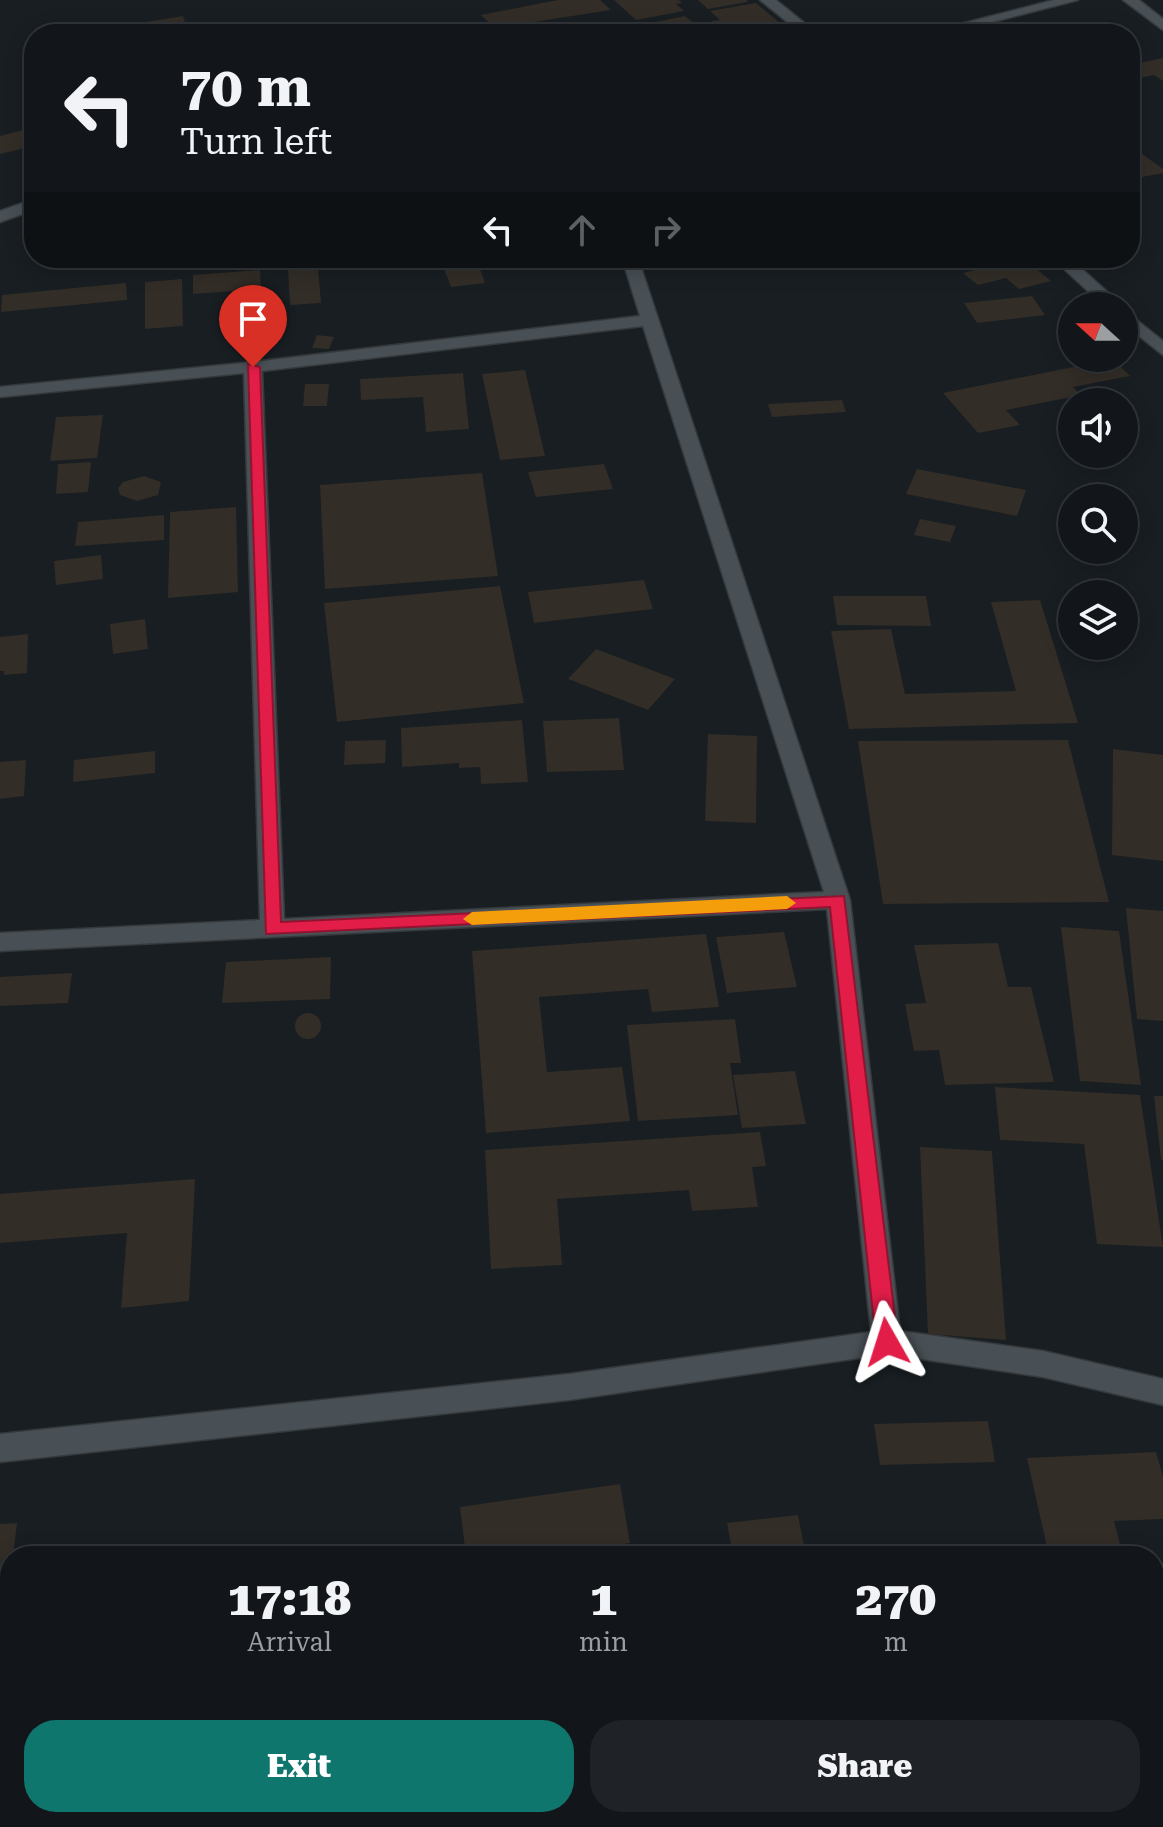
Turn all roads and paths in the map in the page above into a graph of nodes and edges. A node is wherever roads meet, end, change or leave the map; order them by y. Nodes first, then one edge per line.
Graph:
1 (767, 0) edge
2 (1071, 0) edge
3 (1130, 0) edge
4 (798, 24) edge
5 (970, 24) edge
6 (1163, 26) edge
7 (24, 208) edge
8 (0, 217) edge
9 (633, 268) edge
10 (1071, 268) edge
11 (1098, 292) edge
12 (651, 320) junction
13 (1138, 328) edge
14 (1163, 350) edge
15 (253, 367) junction
16 (0, 392) edge
17 (838, 900) junction
18 (272, 929) junction
19 (0, 942) edge
20 (887, 1342) junction
21 (1163, 1392) edge
22 (0, 1448) edge

1 - 4 street
2 - 5 street
3 - 6 street
7 - 8 street
9 - 12 street
10 - 11 street
12 - 15 street
12 - 17 street
13 - 14 street
15 - 16 street
15 - 18 street
17 - 18 street
17 - 20 street
18 - 19 street
20 - 21 street
20 - 22 street

